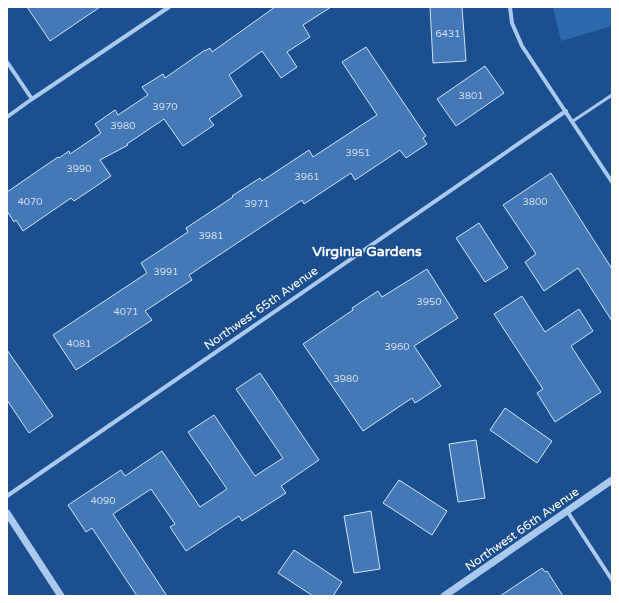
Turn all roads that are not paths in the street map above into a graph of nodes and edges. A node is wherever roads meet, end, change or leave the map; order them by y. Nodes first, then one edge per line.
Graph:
1 (169, 7) edge
2 (510, 7) edge
3 (7, 62) edge
4 (612, 95) edge
5 (32, 99) junction
6 (566, 111) junction
7 (7, 117) edge
8 (573, 121) junction
9 (612, 182) edge
10 (612, 480) edge
11 (7, 496) edge
12 (567, 511) junction
13 (7, 513) edge
14 (612, 580) edge
15 (61, 596) edge
16 (444, 596) edge

1 - 5 street
2 - 6 street
3 - 5 street
4 - 8 lane
5 - 7 street
6 - 8 street
6 - 11 street, Northwest 65th Avenue
8 - 9 street
10 - 12 street, Northwest 66th Avenue
12 - 14 street
12 - 16 street, Northwest 66th Avenue
13 - 15 street

